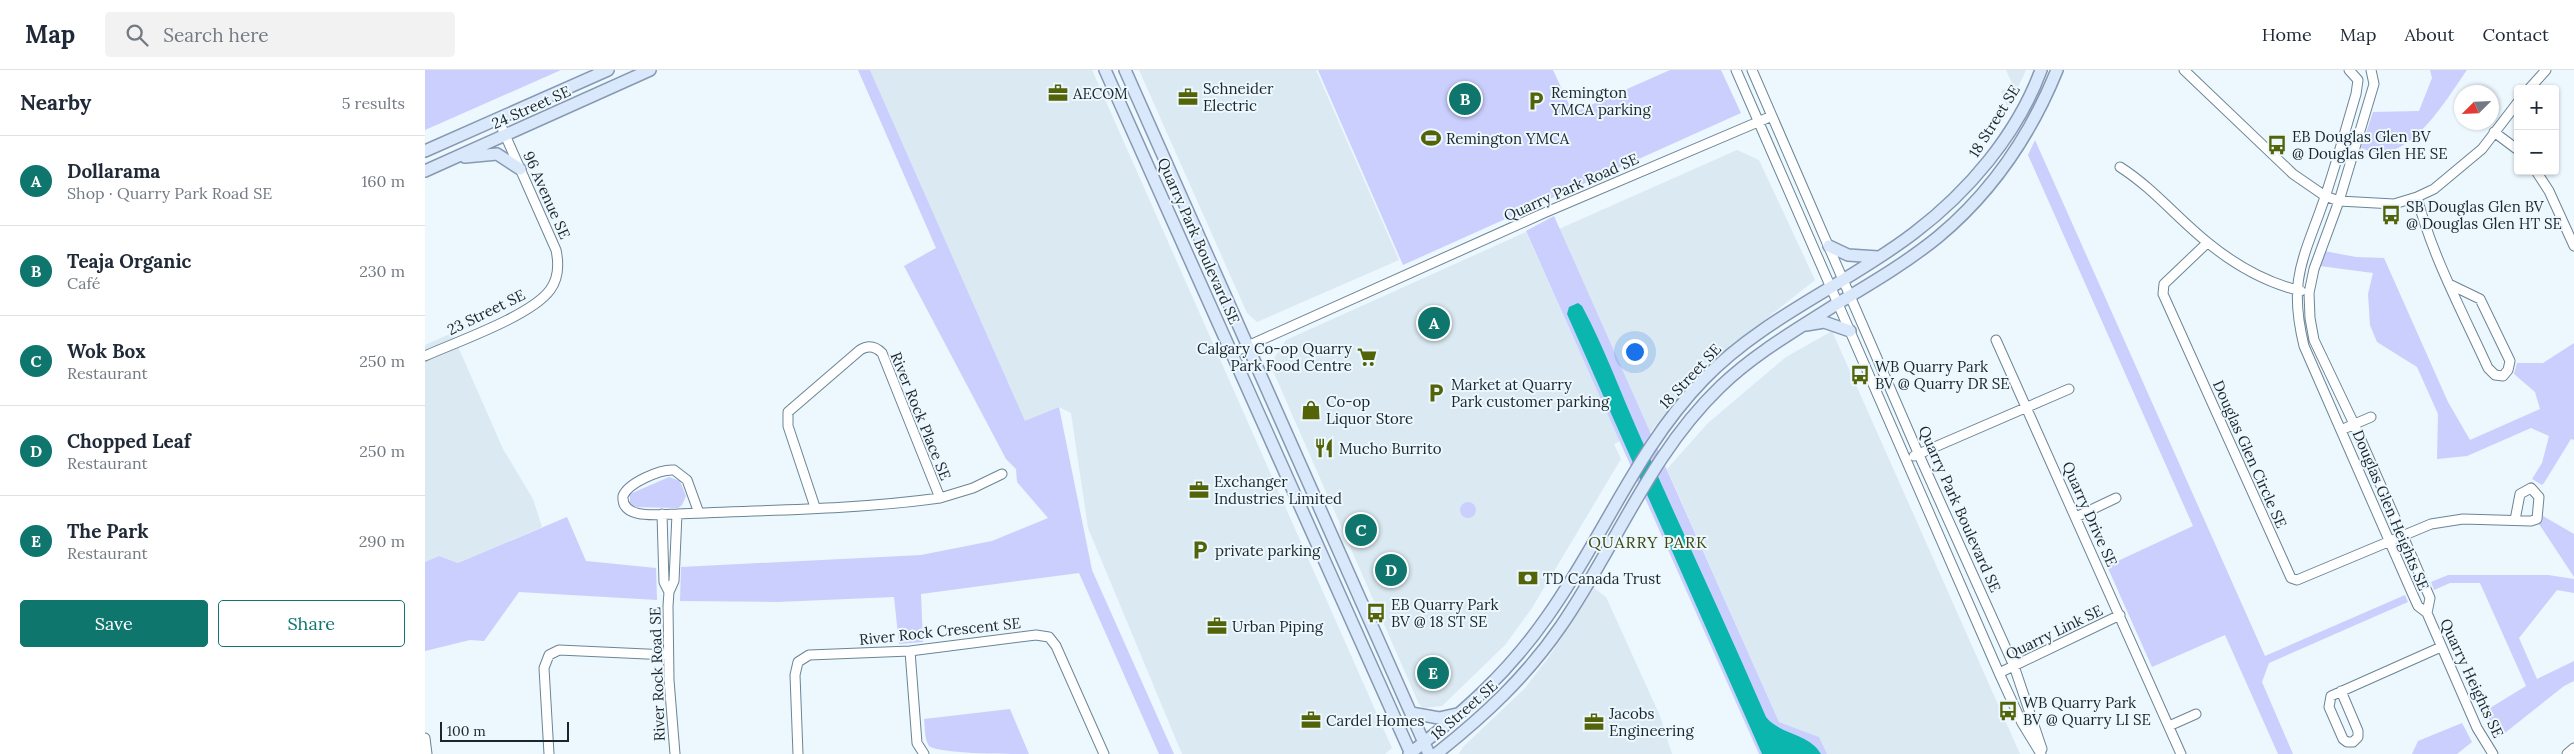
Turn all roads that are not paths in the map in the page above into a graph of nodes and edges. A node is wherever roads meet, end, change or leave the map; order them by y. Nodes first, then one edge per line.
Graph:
1 (608, 70) edge
2 (650, 70) edge
3 (1105, 70) edge
4 (1125, 70) edge
5 (1736, 70) edge
6 (1752, 70) edge
7 (2041, 70) edge
8 (2057, 70) edge
9 (2184, 70) edge
10 (2349, 70) edge
11 (2371, 70) edge
12 (2545, 70) edge
13 (2359, 83) junction
14 (2374, 84) junction
15 (2532, 85) edge
16 (2514, 107) edge
17 (1772, 116) junction
18 (498, 119) junction
19 (1759, 122) junction
20 (2493, 132) junction
21 (505, 135) junction
22 (2514, 147) edge
23 (425, 151) edge
24 (449, 160) junction
25 (2120, 167) dead end
26 (520, 169) junction
27 (425, 171) edge
28 (2539, 175) edge
29 (2325, 196) junction
30 (2417, 197) junction
31 (2339, 202) junction
32 (2207, 243) junction
33 (1829, 246) junction
34 (2574, 246) edge
35 (1878, 257) junction
36 (1842, 279) junction
37 (553, 285) joint
38 (1831, 285) junction
39 (2451, 285) junction
40 (2296, 290) junction
41 (2309, 293) junction
42 (1850, 295) junction
43 (1837, 304) junction
44 (1802, 325) junction
45 (1850, 331) junction
46 (1996, 340) dead end
47 (1247, 346) junction
48 (1233, 353) junction
49 (425, 356) edge
50 (2069, 390) dead end
51 (2027, 407) junction
52 (2371, 417) dead end
53 (2355, 424) junction
54 (2341, 430) junction
55 (1919, 455) junction
56 (1905, 459) junction
57 (1002, 474) dead end
58 (940, 498) junction
59 (2116, 498) dead end
60 (815, 507) junction
61 (699, 513) junction
62 (662, 514) junction
63 (677, 514) junction
64 (2076, 517) junction
65 (2515, 520) dead end
66 (2403, 534) junction
67 (2390, 540) junction
68 (669, 592) junction
69 (2427, 613) junction
70 (2120, 615) junction
71 (2441, 647) junction
72 (910, 651) junction
73 (668, 655) junction
74 (2014, 666) junction
75 (1999, 673) junction
76 (2341, 692) junction
77 (1411, 713) junction
78 (1461, 713) junction
79 (2196, 714) dead end
80 (2169, 726) junction
81 (425, 738) edge
82 (1424, 743) junction
83 (2574, 748) edge
84 (427, 754) edge
85 (549, 754) edge
86 (675, 754) edge
87 (798, 754) edge
88 (924, 754) edge
89 (1102, 754) edge
90 (1410, 754) edge
91 (1429, 754) edge
92 (1436, 754) edge
93 (2042, 754) edge
94 (2181, 754) edge
95 (2493, 754) edge
96 (2567, 754) edge

1 - 18 main road, 24 Street SE
2 - 21 main road, 24 Street SE
3 - 48 main road, Quarry Park Boulevard SE
4 - 47 main road, Quarry Park Boulevard SE
5 - 19 street
6 - 17 street
7 - 35 main road, 18 Street SE
8 - 42 main road, 18 Street SE
9 - 29 street
10 - 13 street
11 - 14 street
12 - 15 street
13 - 14 street
13 - 29 street, Douglas Glen Heights SE
14 - 31 street, Douglas Glen Heights SE
16 - 20 street
17 - 19 street, Quarry Park Road SE
17 - 33 street
18 - 21 street, 96 Avenue SE
18 - 23 main road, 24 Street SE
19 - 38 street
19 - 47 street, Quarry Park Road SE
20 - 22 street
20 - 30 street
21 - 24 main road, 24 Street SE
21 - 26 street, 96 Avenue SE
24 - 26 main road
24 - 27 main road, 24 Street SE
25 - 32 street
26 - 37 street, 96 Avenue SE
28 - 34 street
29 - 31 street
29 - 40 street, Douglas Glen Heights SE
30 - 31 street
30 - 39 street
31 - 41 street, Douglas Glen Heights SE
32 - 40 street
32 - 67 street, Douglas Glen Circle SE
33 - 35 main road
33 - 36 street
35 - 36 main road, 18 Street SE
36 - 38 main road, 18 Street SE
36 - 42 street, Quarry Park Boulevard SE
37 - 49 street, 23 Street SE
38 - 43 street, Quarry Park Boulevard SE
38 - 78 main road, 18 Street SE
39 - 39 street
40 - 41 street
40 - 54 street, Douglas Glen Heights SE
41 - 53 street, Douglas Glen Heights SE
42 - 43 main road, 18 Street SE
42 - 55 street, Quarry Park Boulevard SE
43 - 44 main road, 18 Street SE
43 - 45 street, Quarry Park Boulevard SE
44 - 45 main road
44 - 92 main road, 18 Street SE
45 - 56 street, Quarry Park Boulevard SE
46 - 51 street, Quarry Drive SE
47 - 48 street, Quarry Park Road SE
47 - 77 main road, Quarry Park Boulevard SE
48 - 90 main road, Quarry Park Boulevard SE
50 - 51 street
51 - 55 street
51 - 64 street, Quarry Drive SE
52 - 53 street
53 - 54 street
53 - 66 street, Douglas Glen Heights SE
54 - 67 street, Douglas Glen Heights SE
55 - 56 street
55 - 74 street, Quarry Park Boulevard SE
56 - 75 street, Quarry Park Boulevard SE
57 - 58 street, River Rock Place SE
58 - 60 street, River Rock Place SE
58 - 60 street, River Rock Place SE
59 - 64 street
60 - 61 street, River Rock Place SE
61 - 62 street
61 - 63 street
62 - 63 street
62 - 68 street, River Rock Road SE
63 - 68 street, River Rock Road SE
64 - 70 street, Quarry Drive SE
65 - 66 street, Douglas Glen Circle SE
66 - 67 street, Douglas Glen Circle SE
66 - 69 street, Douglas Glen Heights SE
67 - 69 street, Douglas Glen Heights SE
68 - 73 street, River Rock Road SE
69 - 71 street, Quarry Heights SE
70 - 74 street, Quarry Link SE
70 - 80 street, Quarry Drive SE
71 - 76 street
71 - 95 street, Quarry Heights SE
72 - 87 street, River Rock Crescent SE
72 - 88 street
72 - 89 street, River Rock Crescent SE
73 - 85 street
73 - 86 street, River Rock Road SE
74 - 75 street, Quarry Link SE
74 - 93 street, Quarry Park Boulevard SE
75 - 93 street, Quarry Park Boulevard SE
76 - 76 street
77 - 78 main road
77 - 82 main road, Quarry Park Boulevard SE
78 - 82 main road, 18 Street SE
79 - 80 street
80 - 94 street, Quarry Drive SE
81 - 84 street
82 - 90 main road, 18 Street SE
82 - 91 main road, Quarry Park Boulevard SE
83 - 96 street

